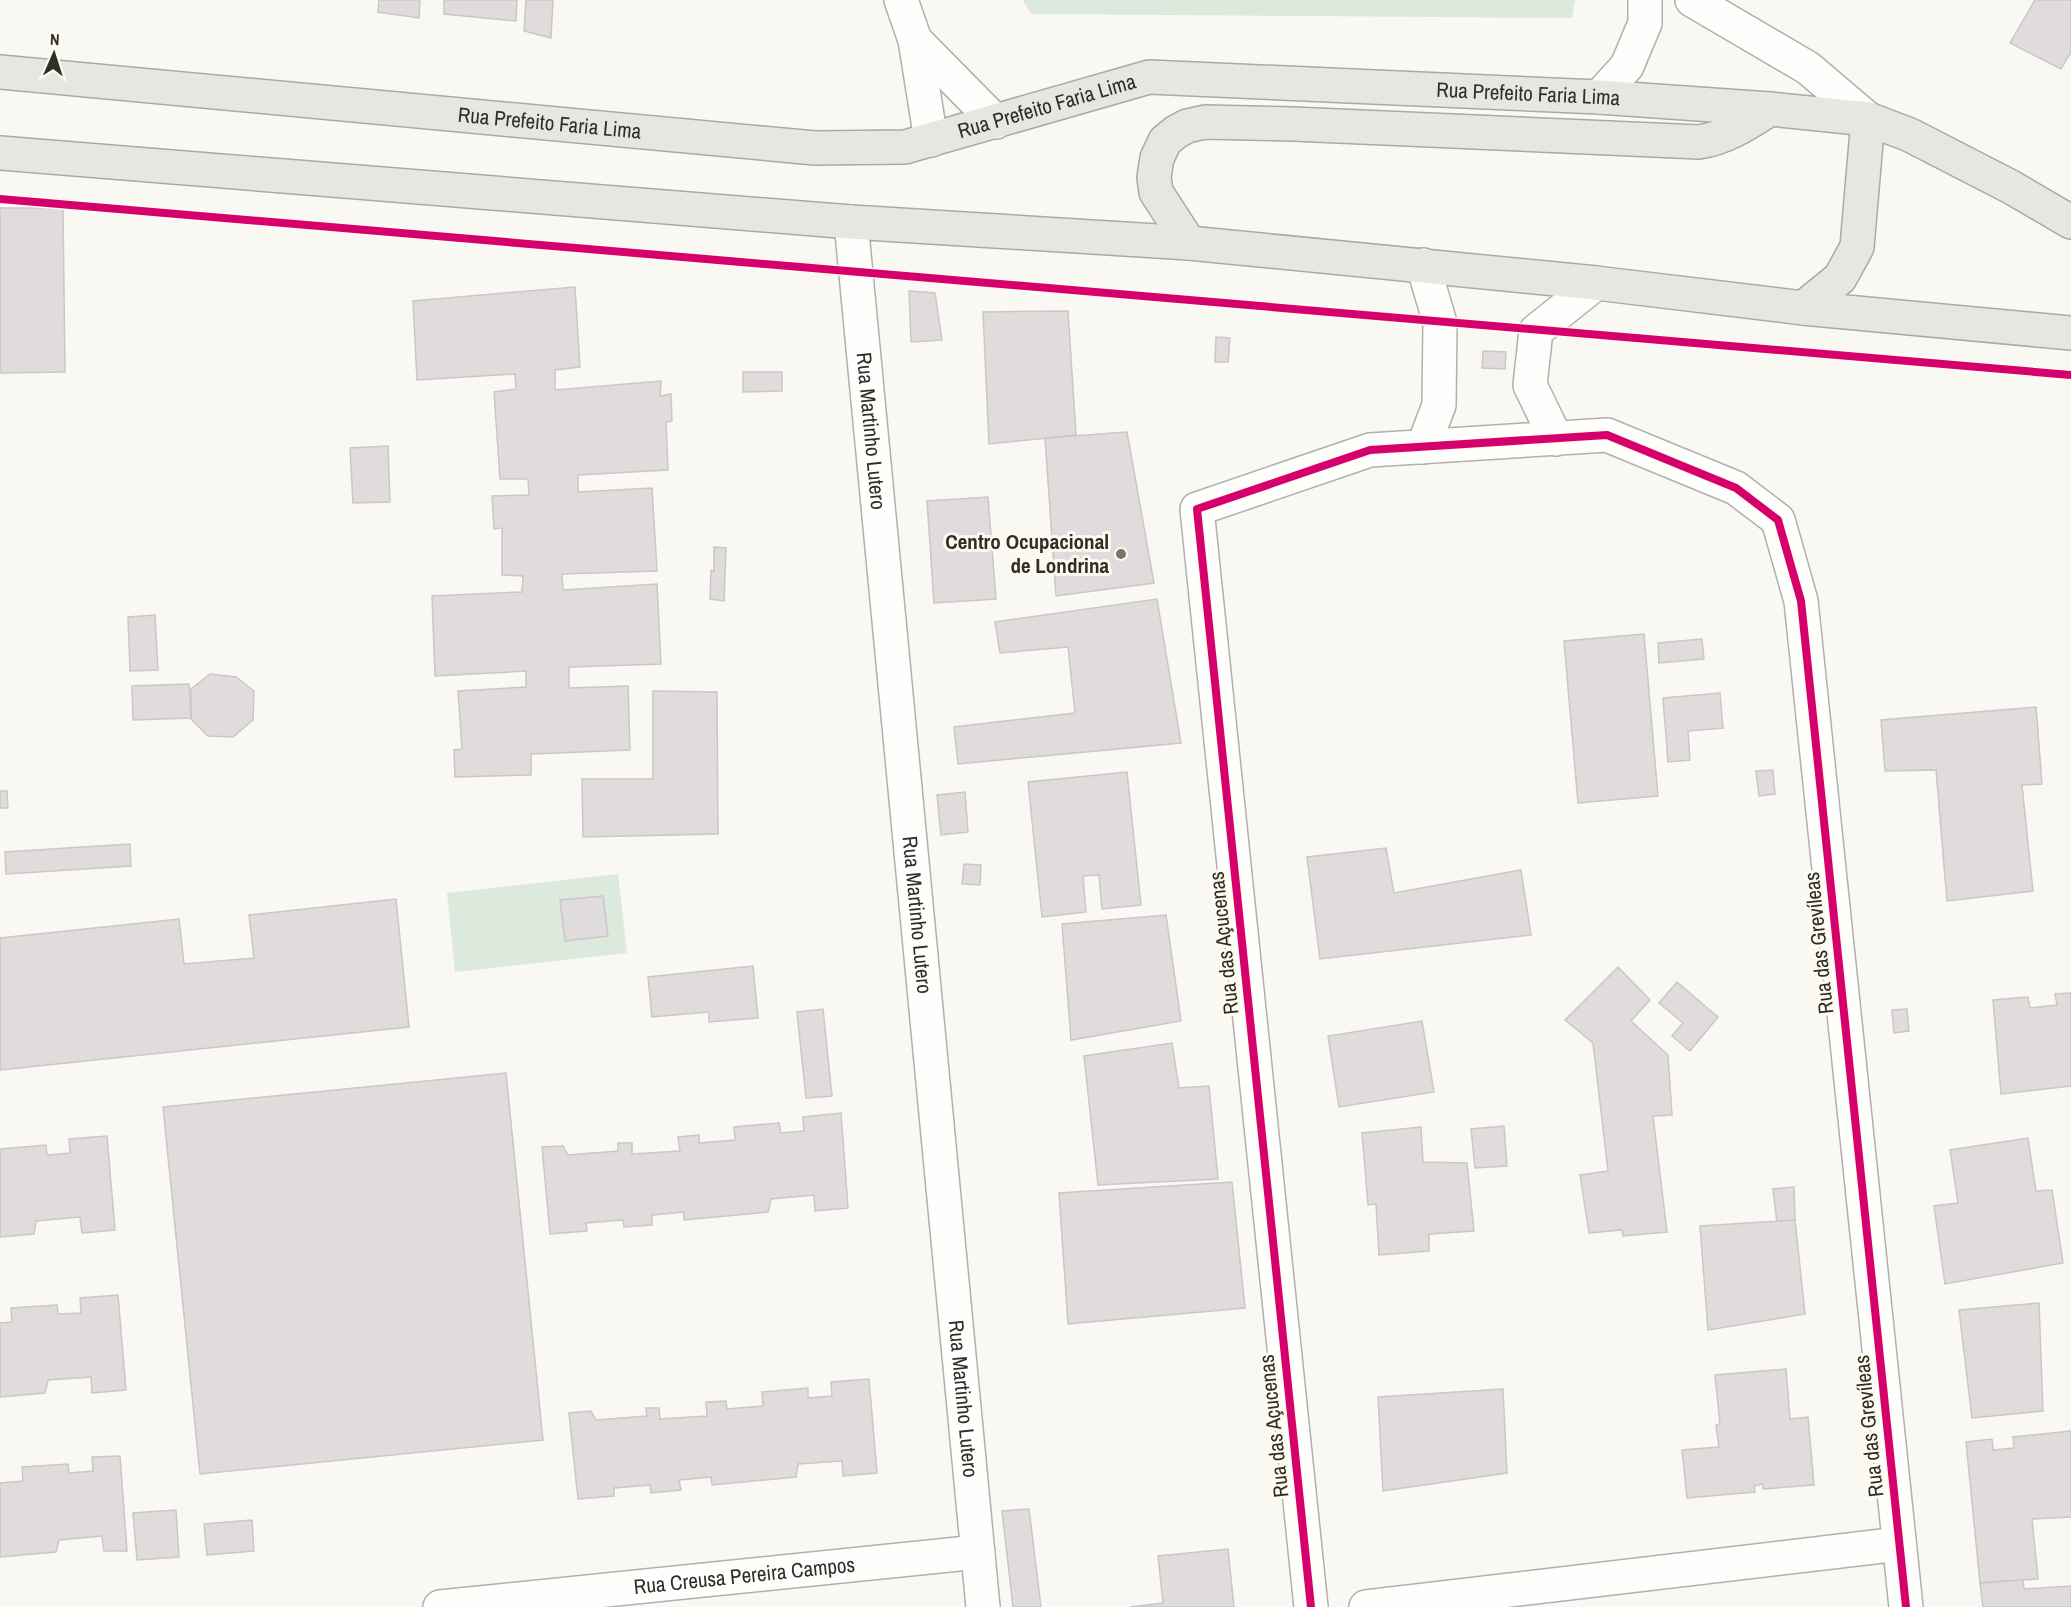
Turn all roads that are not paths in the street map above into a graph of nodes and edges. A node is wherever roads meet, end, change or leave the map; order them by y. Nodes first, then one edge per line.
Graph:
1 (902, 0) edge
2 (1645, 0) edge
3 (1692, 0) edge
4 (915, 40) junction
5 (0, 72) edge
6 (1599, 97) junction
7 (1770, 109) junction
8 (1868, 119) junction
9 (996, 122) junction
10 (931, 140) junction
11 (0, 153) edge
12 (851, 222) junction
13 (2071, 222) edge
14 (1189, 243) junction
15 (1424, 266) junction
16 (1596, 283) junction
17 (1803, 308) junction
18 (2071, 333) edge
19 (1556, 439) junction
20 (1423, 447) junction
21 (1899, 1544) junction
22 (978, 1552) junction
23 (440, 1607) edge
24 (983, 1607) edge
25 (1311, 1607) edge
26 (1366, 1607) edge
27 (1906, 1607) edge

1 - 4 street
2 - 6 street
3 - 8 street
4 - 9 street
4 - 10 street
5 - 10 main road, Rua Prefeito Faria Lima
6 - 7 main road, Rua Prefeito Faria Lima
6 - 9 main road, Rua Prefeito Faria Lima
7 - 8 main road, Rua Prefeito Faria Lima
7 - 14 main road
8 - 13 main road, Rua Prefeito Faria Lima
8 - 17 main road
9 - 10 main road, Rua Prefeito Faria Lima
11 - 12 main road
12 - 14 main road
12 - 22 street, Rua Martinho Lutero
14 - 15 main road
15 - 16 main road
15 - 20 street
16 - 17 main road
16 - 19 street
17 - 18 main road
19 - 20 street, Rua das Grevíleas
19 - 21 street, Rua das Grevíleas
20 - 25 street, Rua das Açucenas
21 - 26 street
21 - 27 street, Rua das Grevíleas
22 - 23 street, Rua Creusa Pereira Campos
22 - 24 street, Rua Martinho Lutero

